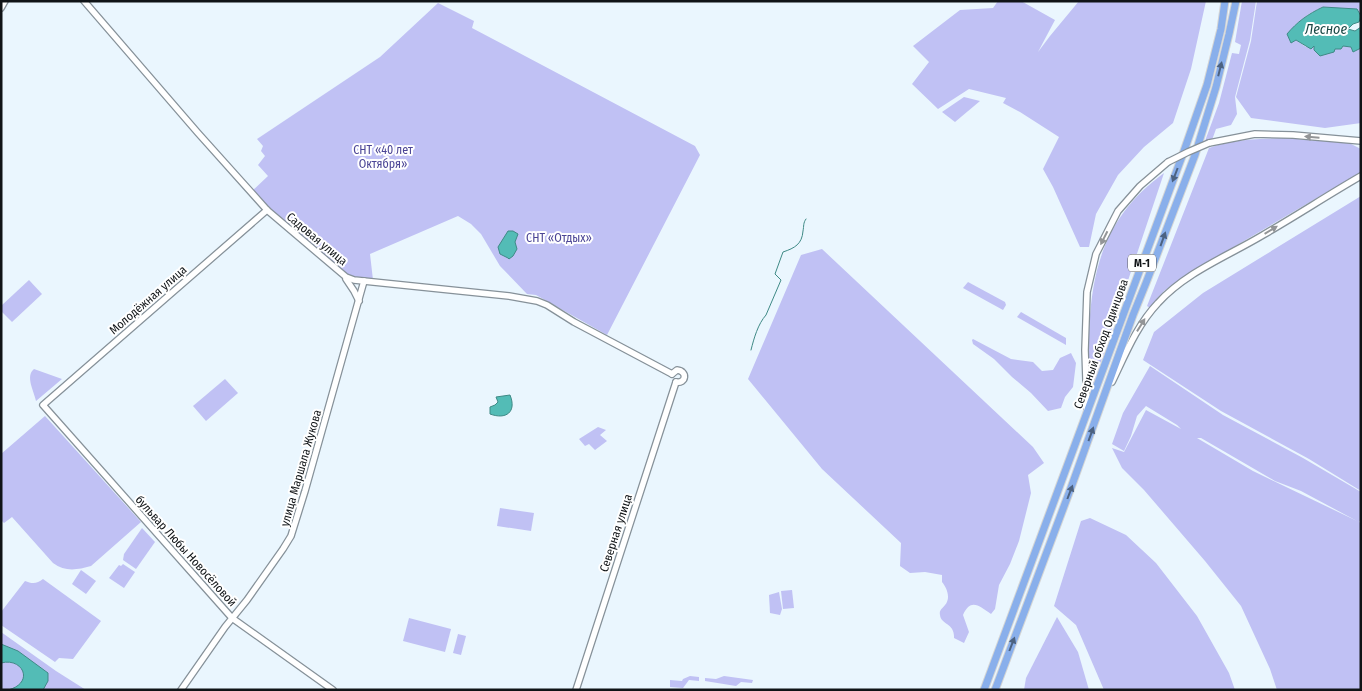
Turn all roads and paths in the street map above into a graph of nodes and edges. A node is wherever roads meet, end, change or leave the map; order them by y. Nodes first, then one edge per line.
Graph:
1 (5, 1) edge
2 (84, 1) edge
3 (1225, 1) edge
4 (1236, 1) edge
5 (1, 8) edge
6 (1361, 143) edge
7 (1359, 176) edge
8 (267, 210) junction
9 (344, 275) junction
10 (364, 281) junction
11 (358, 301) junction
12 (672, 374) junction
13 (676, 382) junction
14 (1104, 399) junction
15 (43, 405) joint
16 (1087, 414) junction
17 (232, 618) junction
18 (181, 690) edge
19 (333, 690) edge
20 (576, 690) edge
21 (984, 690) edge
22 (995, 690) edge

1 - 5 street
2 - 8 street, Садовая улица
3 -> 16 highway, Северный обход Одинцова / М-1
14 -> 4 highway, Северный обход Одинцова / М-1
6 -> 16 street, М-1, bridge
14 -> 7 street, М-1
8 - 9 street, Садовая улица
8 - 15 street, Молодёжная улица
9 - 10 street, Садовая улица
9 - 11 street
10 - 11 street, улица Маршала Жукова
10 - 12 street, Садовая улица
11 - 17 street, улица Маршала Жукова
12 - 13 street
12 - 13 street
13 - 20 street, Северная улица
22 -> 14 highway, Северный обход Одинцова / М-1
15 - 17 street, бульвар Любы Новосёловой
16 - 21 highway, Северный обход Одинцова / М-1
17 - 18 street, улица Маршала Жукова
17 - 19 street, бульвар Любы Новосёловой

